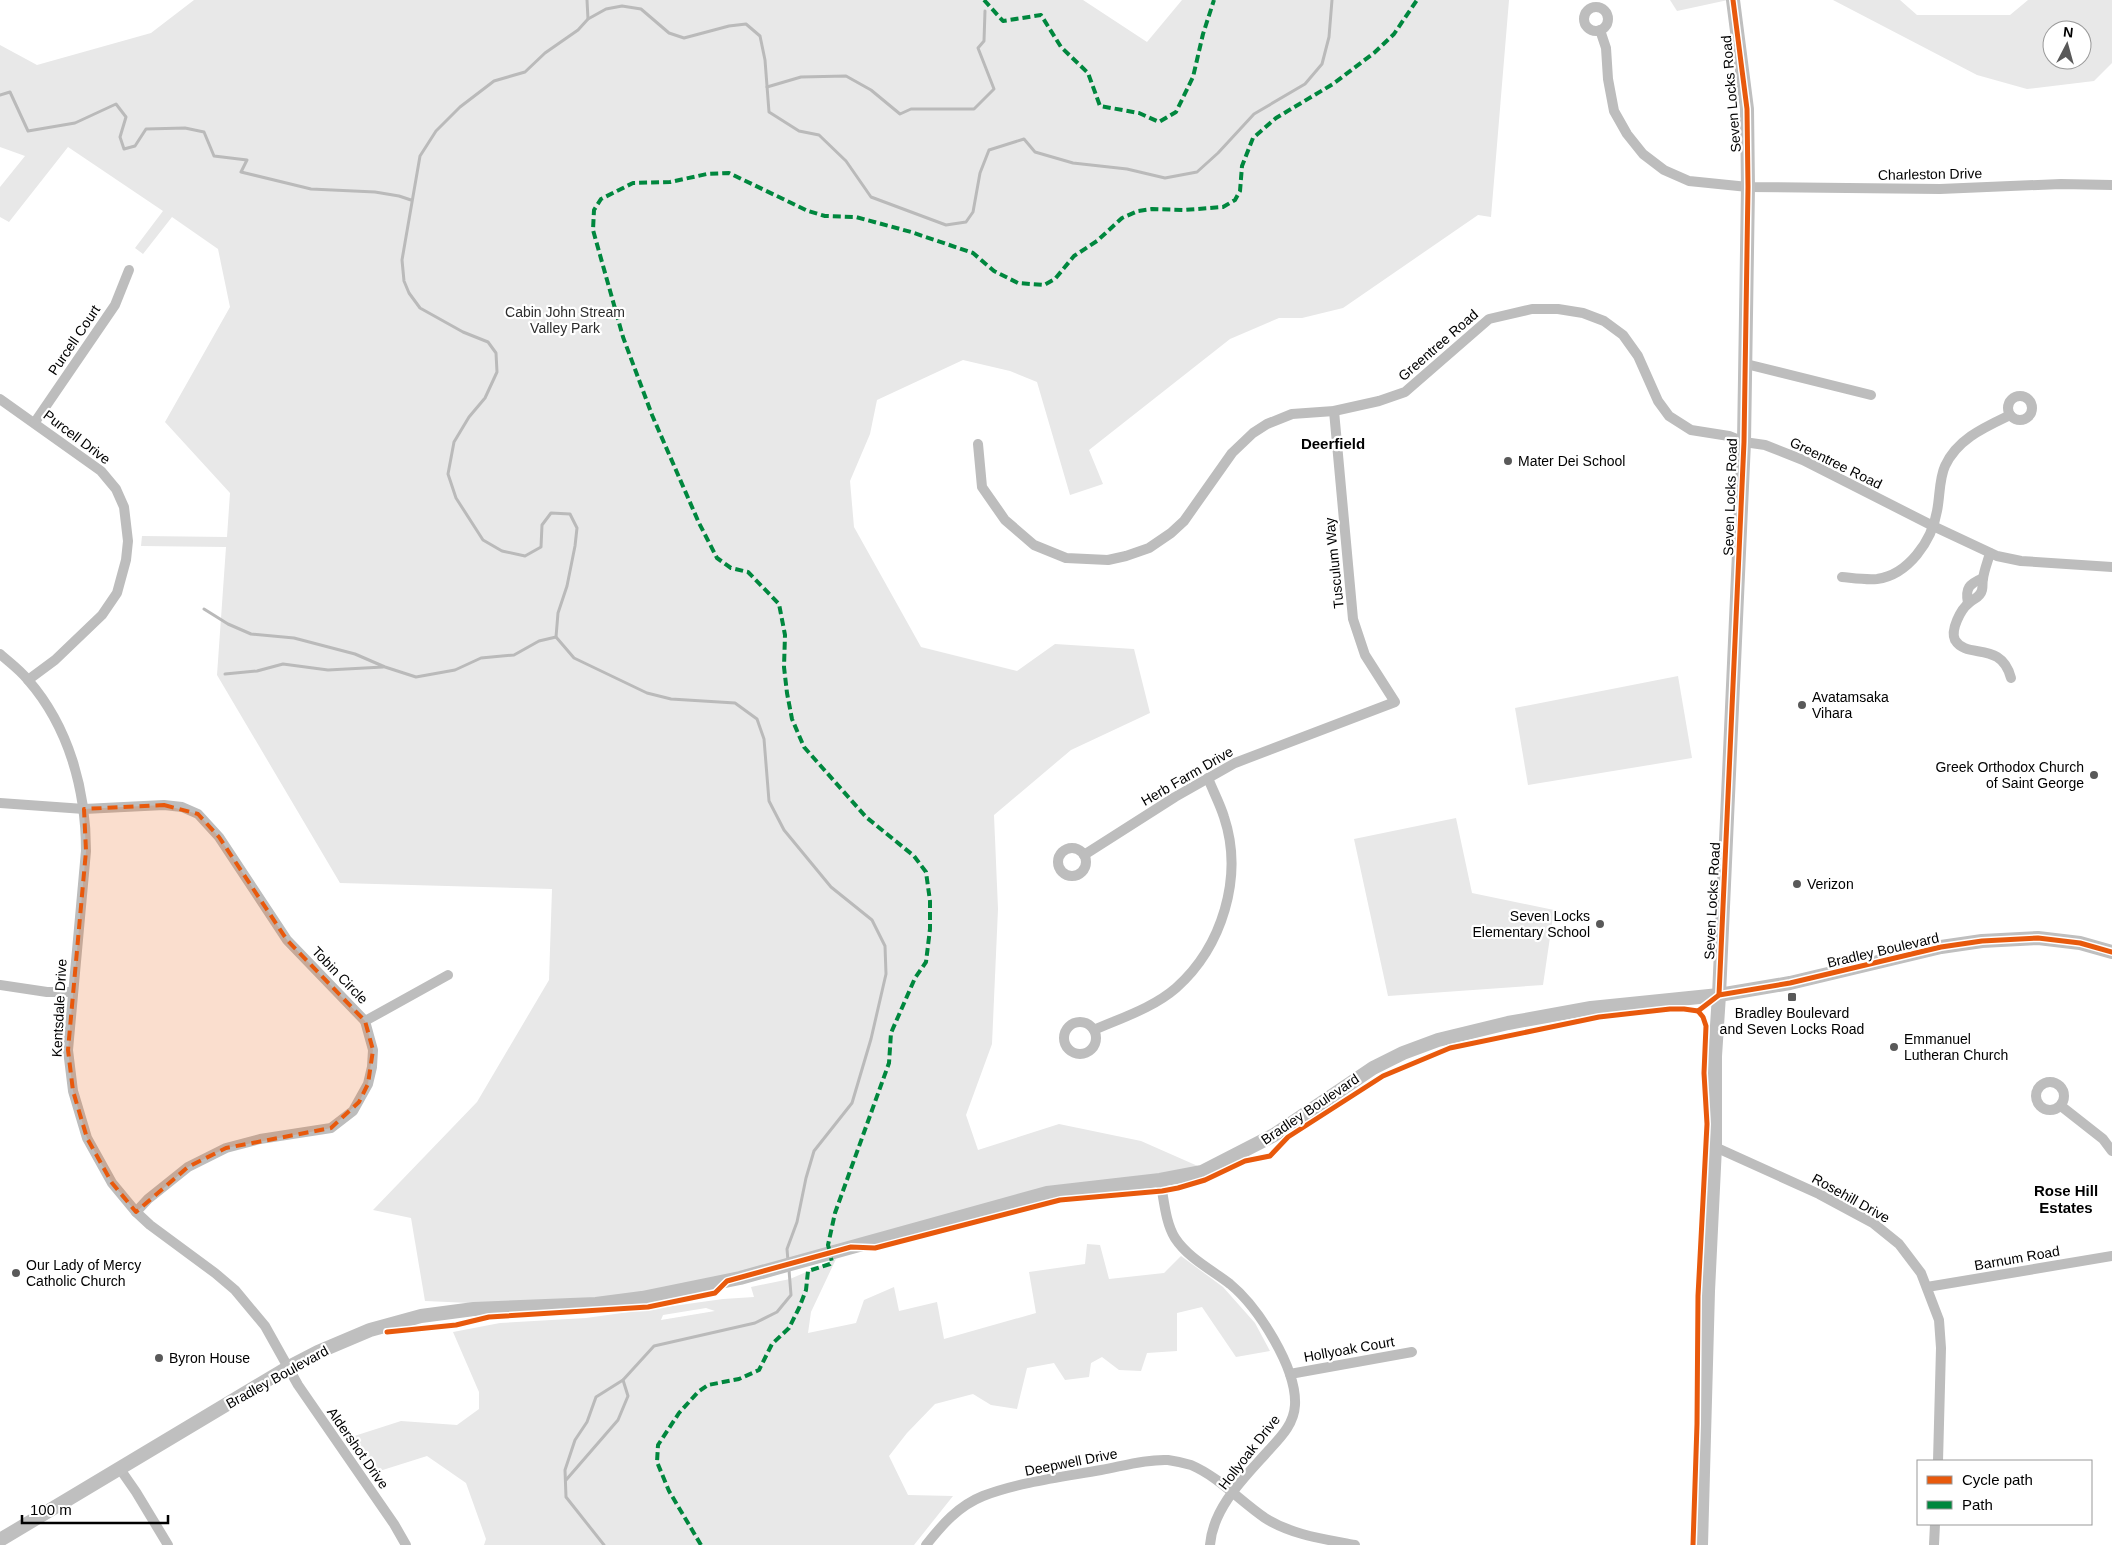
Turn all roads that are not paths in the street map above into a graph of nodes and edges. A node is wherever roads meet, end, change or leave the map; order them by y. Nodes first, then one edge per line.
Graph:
1 (1733, 0) edge
2 (1600, 30) dead end
3 (2112, 186) edge
4 (1748, 187) junction
5 (129, 270) dead end
6 (1746, 364) junction
7 (1871, 395) dead end
8 (0, 399) edge
9 (1334, 411) junction
10 (2010, 415) dead end
11 (35, 422) junction
12 (1744, 442) junction
13 (978, 444) dead end
14 (1933, 526) junction
15 (1990, 553) junction
16 (2112, 567) edge
17 (1842, 577) dead end
18 (0, 654) edge
19 (2011, 678) dead end
20 (28, 680) junction
21 (1395, 702) joint
22 (1208, 778) junction
23 (0, 803) edge
24 (84, 810) junction
25 (1084, 855) dead end
26 (2112, 952) edge
27 (448, 975) dead end
28 (0, 985) edge
29 (72, 992) junction
30 (1720, 995) junction
31 (365, 1021) junction
32 (1094, 1030) dead end
33 (2061, 1106) dead end
34 (1715, 1147) junction
35 (2112, 1151) edge
36 (1160, 1180) junction
37 (136, 1212) junction
38 (2112, 1256) edge
39 (1928, 1287) junction
40 (1412, 1352) dead end
41 (289, 1367) junction
42 (1290, 1374) junction
43 (1938, 1460) edge
44 (120, 1469) junction
45 (1232, 1492) junction
46 (1935, 1525) edge
47 (0, 1540) edge
48 (168, 1545) edge
49 (406, 1545) edge
50 (926, 1545) edge
51 (1210, 1545) edge
52 (1355, 1545) edge
53 (1701, 1545) edge
54 (1934, 1545) edge

1 - 4 main road, Seven Locks Road
2 - 4 street, Charleston Drive
3 - 4 street, Charleston Drive
4 - 6 main road, Seven Locks Road
5 - 11 street, Purcell Court
6 - 7 street
6 - 12 main road, Seven Locks Road
8 - 11 street, Purcell Drive
9 - 12 street, Greentree Road
9 - 13 street, Greentree Road
9 - 21 street, Tusculum Way
10 - 14 street
11 - 20 street, Purcell Drive
12 - 14 street, Greentree Road
12 - 30 main road, Seven Locks Road
14 - 15 street, Greentree Road
14 - 17 street
15 - 16 street, Greentree Road
15 - 19 street
18 - 20 street, Kentsdale Drive
20 - 24 street, Kentsdale Drive
21 - 22 street, Herb Farm Drive
22 - 25 street, Herb Farm Drive
22 - 32 street
23 - 24 street, Tobin Circle
24 - 29 street, Kentsdale Drive
24 - 31 street, Tobin Circle
26 - 30 main road, Bradley Boulevard
27 - 31 street
28 - 29 street
29 - 37 street, Kentsdale Drive
30 - 34 main road, Seven Locks Road
30 - 36 main road, Bradley Boulevard
31 - 37 street, Tobin Circle
33 - 35 street
34 - 39 street, Rosehill Drive
34 - 53 main road, Seven Locks Road
36 - 41 main road, Bradley Boulevard
36 - 42 street, Hollyoak Drive
37 - 41 street, Kentsdale Drive
38 - 39 street, Barnum Road
39 - 43 street, Rosehill Drive
40 - 42 street, Hollyoak Court
41 - 44 main road, Bradley Boulevard
41 - 49 street, Aldershot Drive
42 - 45 street, Hollyoak Drive
44 - 47 main road, Bradley Boulevard
44 - 48 street
45 - 50 street, Deepwell Drive
45 - 51 street, Hollyoak Drive
45 - 52 street, Deepwell Drive
46 - 54 street

